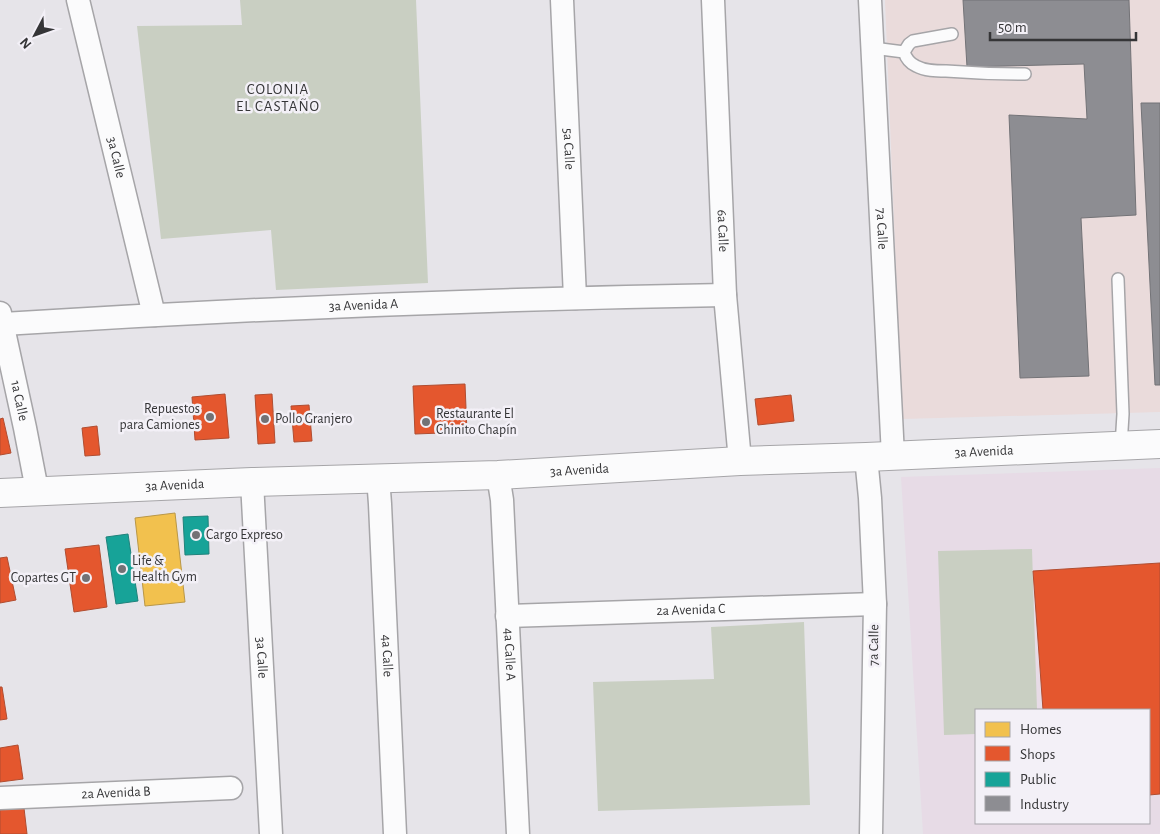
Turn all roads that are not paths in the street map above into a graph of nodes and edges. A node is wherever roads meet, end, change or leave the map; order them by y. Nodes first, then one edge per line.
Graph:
1 (78, 0) edge
2 (562, 0) edge
3 (713, 0) edge
4 (870, 0) edge
5 (952, 34) dead end
6 (873, 48) junction
7 (904, 52) junction
8 (1025, 74) dead end
9 (1118, 279) dead end
10 (725, 295) junction
11 (575, 298) junction
12 (154, 315) junction
13 (1, 319) edge
14 (1160, 444) edge
15 (1121, 446) junction
16 (893, 456) junction
17 (866, 457) junction
18 (740, 461) junction
19 (498, 474) junction
20 (378, 477) junction
21 (252, 482) junction
22 (38, 490) junction
23 (0, 493) edge
24 (875, 604) junction
25 (507, 616) junction
26 (231, 788) dead end
27 (0, 798) edge
28 (271, 834) edge
29 (395, 834) edge
30 (518, 834) edge
31 (871, 834) edge

1 - 12 street, 3a Calle
2 - 11 street, 5a Calle
3 - 10 street, 6a Calle
4 - 6 street, 7a Calle
5 - 7 lane
6 - 7 lane
6 - 16 street, 7a Calle
7 - 8 lane
9 - 15 lane
10 - 11 street, 3a Avenida A
10 - 18 street, 6a Calle
11 - 12 street, 3a Avenida A
12 - 13 street, 3a Avenida A
13 - 22 street, 1a Calle
14 - 15 main road, 3a Avenida
15 - 16 main road, 3a Avenida
16 - 17 main road, 3a Avenida
17 - 18 main road, 3a Avenida
17 - 24 street, 7a Calle
18 - 19 main road, 3a Avenida
19 - 20 main road, 3a Avenida
19 - 25 street, 4a Calle A
20 - 21 main road, 3a Avenida
20 - 29 street, 4a Calle
21 - 22 main road, 3a Avenida
21 - 28 street, 3a Calle
22 - 23 main road, 3a Avenida
24 - 25 street, 2a Avenida C
24 - 31 street, 7a Calle
25 - 30 street, 4a Calle A
26 - 27 street, 2a Avenida B

